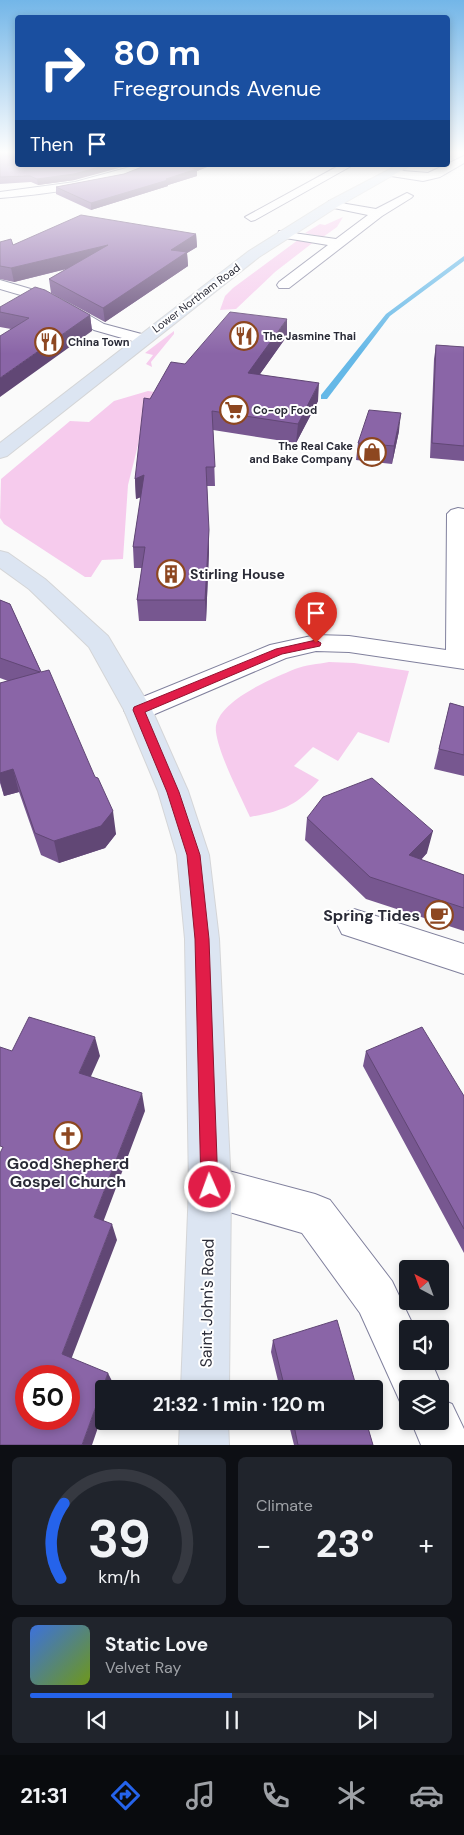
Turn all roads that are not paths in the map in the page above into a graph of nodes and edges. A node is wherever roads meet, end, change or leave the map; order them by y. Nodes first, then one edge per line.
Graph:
1 (308, 219) edge
2 (369, 219) edge
3 (284, 234) junction
4 (337, 243) junction
5 (0, 284) edge
6 (284, 285) dead end
7 (143, 339) junction
8 (0, 452) edge
9 (458, 514) dead end
10 (0, 558) edge
11 (461, 661) edge
12 (138, 710) junction
13 (354, 924) dead end
14 (464, 960) edge
15 (210, 1187) junction
16 (205, 1380) edge
17 (415, 1380) edge
18 (204, 1430) edge
19 (438, 1430) edge
20 (204, 1445) edge
21 (446, 1445) edge

1 - 3 main road, Lower Northam Road
2 - 4 street
3 - 4 street
3 - 7 main road, Lower Northam Road
4 - 6 street
5 - 7 street
7 - 8 main road, Lower Northam Road
9 - 11 street
10 - 12 main road, Saint John's Road
11 - 12 street
12 - 15 main road, Saint John's Road
13 - 14 street
15 - 16 main road, Saint John's Road
15 - 17 street
18 - 20 main road
19 - 21 street

